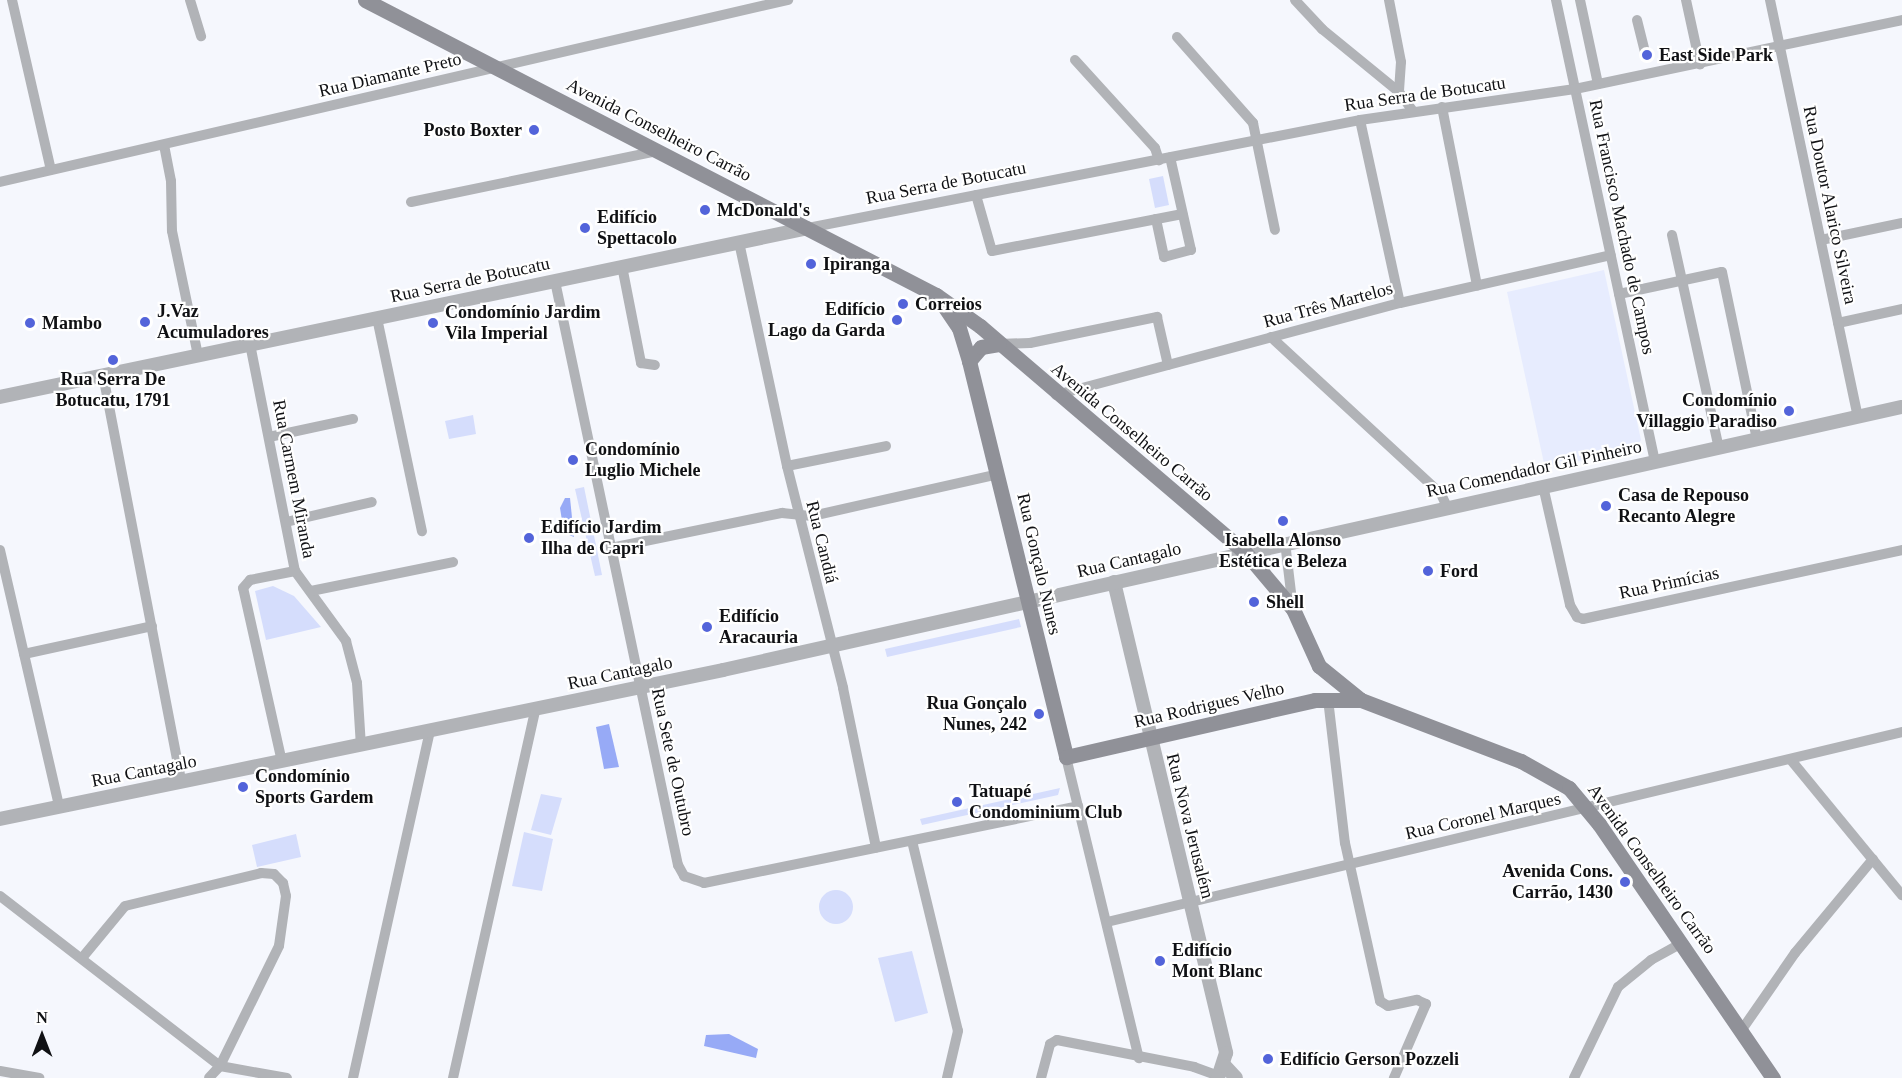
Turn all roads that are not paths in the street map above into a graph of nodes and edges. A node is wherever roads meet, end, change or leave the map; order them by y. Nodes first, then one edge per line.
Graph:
1 (12, 0) edge
2 (190, 0) edge
3 (788, 0) edge
4 (1295, 0) edge
5 (1389, 0) edge
6 (1556, 0) edge
7 (1580, 0) edge
8 (1686, 0) edge
9 (1770, 0) edge
10 (368, 1) edge
11 (1637, 20) dead end
12 (1902, 20) edge
13 (201, 36) dead end
14 (1177, 37) dead end
15 (1779, 46) junction
16 (1075, 60) dead end
17 (1700, 64) junction
18 (496, 68) junction
19 (1649, 74) junction
20 (1598, 84) junction
21 (1575, 89) junction
22 (1399, 93) junction
23 (1442, 107) junction
24 (1413, 111) junction
25 (1360, 120) junction
26 (1258, 140) junction
27 (164, 145) junction
28 (657, 151) junction
29 (1170, 157) junction
30 (1159, 159) junction
31 (51, 170) junction
32 (0, 182) edge
33 (976, 195) junction
34 (411, 201) dead end
35 (1182, 214) junction
36 (1156, 219) junction
37 (1902, 223) edge
38 (808, 228) junction
39 (1275, 230) dead end
40 (1672, 235) dead end
41 (1821, 240) junction
42 (739, 242) junction
43 (1611, 255) junction
44 (622, 266) junction
45 (1682, 280) junction
46 (555, 281) junction
47 (1477, 285) junction
48 (1619, 294) junction
49 (936, 295) junction
50 (1400, 303) junction
51 (1902, 309) edge
52 (377, 318) junction
53 (1839, 323) junction
54 (1271, 337) junction
55 (250, 344) junction
56 (999, 344) junction
57 (198, 355) junction
58 (969, 361) junction
59 (655, 365) dead end
60 (1168, 365) junction
61 (103, 375) junction
62 (1056, 395) junction
63 (0, 397) edge
64 (1902, 407) edge
65 (1858, 416) junction
66 (353, 419) dead end
67 (269, 437) junction
68 (1757, 439) junction
69 (886, 446) dead end
70 (1719, 448) junction
71 (1655, 462) junction
72 (787, 466) junction
73 (998, 474) junction
74 (1543, 486) junction
75 (372, 502) dead end
76 (1447, 507) junction
77 (798, 515) junction
78 (286, 522) junction
79 (422, 531) dead end
80 (1285, 542) junction
81 (611, 548) junction
82 (0, 550) edge
83 (1902, 550) edge
84 (1245, 552) junction
85 (453, 562) dead end
86 (295, 571) junction
87 (1114, 582) junction
88 (311, 591) junction
89 (1027, 602) junction
90 (1293, 609) junction
91 (152, 626) junction
92 (831, 645) junction
93 (24, 654) junction
94 (1319, 666) junction
95 (641, 687) junction
96 (1322, 699) junction
97 (1361, 700) junction
98 (535, 710) junction
99 (430, 732) junction
100 (1902, 732) edge
101 (1149, 739) junction
102 (361, 746) junction
103 (1071, 756) junction
104 (1791, 760) junction
105 (282, 762) junction
106 (181, 781) junction
107 (59, 806) junction
108 (1078, 806) junction
109 (1588, 808) junction
110 (0, 819) edge
111 (912, 841) junction
112 (876, 848) junction
113 (1873, 859) junction
114 (1349, 864) junction
115 (1902, 895) edge
116 (0, 896) edge
117 (1190, 902) junction
118 (1107, 922) junction
119 (1682, 942) junction
120 (82, 958) junction
121 (1741, 1031) junction
122 (1139, 1058) junction
123 (220, 1066) junction
124 (0, 1071) edge
125 (1221, 1074) edge
126 (39, 1078) edge
127 (209, 1078) edge
128 (287, 1078) edge
129 (353, 1078) edge
130 (453, 1078) edge
131 (947, 1078) edge
132 (1041, 1078) edge
133 (1236, 1078) edge
134 (1394, 1078) edge
135 (1574, 1078) edge
136 (1773, 1078) edge

1 - 31 street
2 - 13 street
3 - 18 street, Rua Diamante Preto
4 - 22 street
5 - 22 street
6 - 21 street, Rua Francisco Machado de Campos
7 - 20 street
8 - 17 street
9 - 15 street, Rua Doutor Alarico Silveira
10 - 18 main road, Avenida Conselheiro Carrão
11 - 19 street
12 - 15 street, Rua Serra de Botucatu
14 - 26 street
15 - 17 street, Rua Serra de Botucatu
15 - 41 street, Rua Doutor Alarico Silveira
16 - 30 street
17 - 19 street, Rua Serra de Botucatu
18 - 27 street, Rua Diamante Preto
18 - 28 main road, Avenida Conselheiro Carrão
19 - 20 street, Rua Serra de Botucatu
20 - 21 street, Rua Serra de Botucatu
21 - 23 street, Rua Serra de Botucatu
21 - 43 street, Rua Francisco Machado de Campos
22 - 24 street
23 - 24 street, Rua Serra de Botucatu
23 - 47 street
24 - 25 street, Rua Serra de Botucatu
25 - 26 street, Rua Serra de Botucatu
25 - 50 street
26 - 29 street, Rua Serra de Botucatu
26 - 39 street
27 - 31 street, Rua Diamante Preto
27 - 57 street
28 - 34 street
28 - 38 main road, Avenida Conselheiro Carrão
29 - 30 street, Rua Serra de Botucatu
29 - 35 street
30 - 33 street, Rua Serra de Botucatu
31 - 32 street, Rua Diamante Preto
33 - 36 street
33 - 38 street, Rua Serra de Botucatu
35 - 36 street
35 - 36 street
37 - 41 street
38 - 42 street, Rua Serra de Botucatu
38 - 49 main road, Avenida Conselheiro Carrão
40 - 45 street
41 - 53 street, Rua Doutor Alarico Silveira
42 - 44 street, Rua Serra de Botucatu
42 - 72 street, Rua Candiá
43 - 47 street, Rua Três Martelos
43 - 48 street, Rua Francisco Machado de Campos
44 - 46 street, Rua Serra de Botucatu
44 - 59 street
45 - 48 street
45 - 68 street
45 - 70 street
46 - 52 street, Rua Serra de Botucatu
46 - 81 street, Rua Sete de Outubro
47 - 50 street, Rua Três Martelos
48 - 71 street, Rua Francisco Machado de Campos
49 - 56 main road, Avenida Conselheiro Carrão
49 - 58 main road, Avenida Conselheiro Carrão
50 - 54 street, Rua Três Martelos
51 - 53 street
52 - 55 street, Rua Serra de Botucatu
52 - 79 street
53 - 65 street, Rua Doutor Alarico Silveira
54 - 60 street, Rua Três Martelos
54 - 76 street
55 - 57 street, Rua Serra de Botucatu
55 - 67 street, Rua Carmem Miranda
56 - 58 main road
56 - 60 street
56 - 62 main road, Avenida Conselheiro Carrão
57 - 61 street, Rua Serra de Botucatu
58 - 73 main road, Rua Gonçalo Nunes
60 - 62 street, Rua Três Martelos
61 - 63 street, Rua Serra de Botucatu
61 - 91 street
62 - 84 main road, Avenida Conselheiro Carrão
64 - 65 street, Rua Comendador Gil Pinheiro
65 - 68 street, Rua Comendador Gil Pinheiro
66 - 67 street
67 - 78 street, Rua Carmem Miranda
68 - 70 street, Rua Comendador Gil Pinheiro
69 - 72 street
70 - 71 street, Rua Comendador Gil Pinheiro
71 - 74 street, Rua Comendador Gil Pinheiro
72 - 77 street, Rua Candiá
73 - 77 street
73 - 89 main road, Rua Gonçalo Nunes
74 - 76 street, Rua Comendador Gil Pinheiro
74 - 83 street, Rua Primícias
75 - 78 street
76 - 80 street, Rua Comendador Gil Pinheiro
77 - 81 street
77 - 92 street, Rua Candiá
78 - 86 street, Rua Carmem Miranda
80 - 84 street, Rua Comendador Gil Pinheiro
80 - 90 street, Avenida Conselheiro Carrão
81 - 95 street, Rua Sete de Outubro
82 - 93 street
84 - 87 street, Rua Cantagalo
84 - 90 main road, Avenida Conselheiro Carrão
85 - 88 street
86 - 88 street, Rua Carmem Miranda
86 - 105 street
87 - 89 street, Rua Cantagalo
87 - 101 street, Rua Nova Jerusalém
88 - 102 street, Rua Carmem Miranda
89 - 92 street, Rua Cantagalo
89 - 103 main road, Rua Gonçalo Nunes
90 - 94 main road, Avenida Conselheiro Carrão
91 - 93 street
91 - 106 street
92 - 95 street, Rua Cantagalo
92 - 112 street, Rua Candiá
93 - 107 street
94 - 96 main road
94 - 97 main road, Avenida Conselheiro Carrão
95 - 98 street, Rua Cantagalo
95 - 112 street, Rua Sete de Outubro
96 - 97 main road, Rua Rodrigues Velho
96 - 101 main road, Rua Rodrigues Velho
96 - 114 street
97 - 109 main road, Avenida Conselheiro Carrão
98 - 99 street, Rua Cantagalo
98 - 130 street
99 - 102 street, Rua Cantagalo
99 - 129 street
100 - 104 street, Rua Coronel Marques
101 - 103 main road, Rua Rodrigues Velho
101 - 117 street, Rua Nova Jerusalém
102 - 105 street, Rua Cantagalo
103 - 108 street, Rua Gonçalo Nunes
104 - 109 street, Rua Coronel Marques
104 - 113 street
105 - 106 street, Rua Cantagalo
106 - 107 street, Rua Cantagalo
107 - 110 street, Rua Cantagalo
108 - 111 street
108 - 118 street, Rua Gonçalo Nunes
109 - 114 street, Rua Coronel Marques
109 - 119 main road, Avenida Conselheiro Carrão
111 - 112 street
111 - 131 street
113 - 115 street
113 - 121 street
114 - 117 street, Rua Coronel Marques
114 - 134 street
116 - 120 street
117 - 118 street, Rua Coronel Marques
117 - 125 street, Rua Nova Jerusalém
118 - 122 street, Rua Gonçalo Nunes
119 - 121 main road, Avenida Conselheiro Carrão
119 - 135 street
120 - 123 street
120 - 123 street
121 - 136 main road, Avenida Conselheiro Carrão
122 - 125 street
122 - 132 street
123 - 127 street
123 - 128 street
124 - 126 street
125 - 133 street

